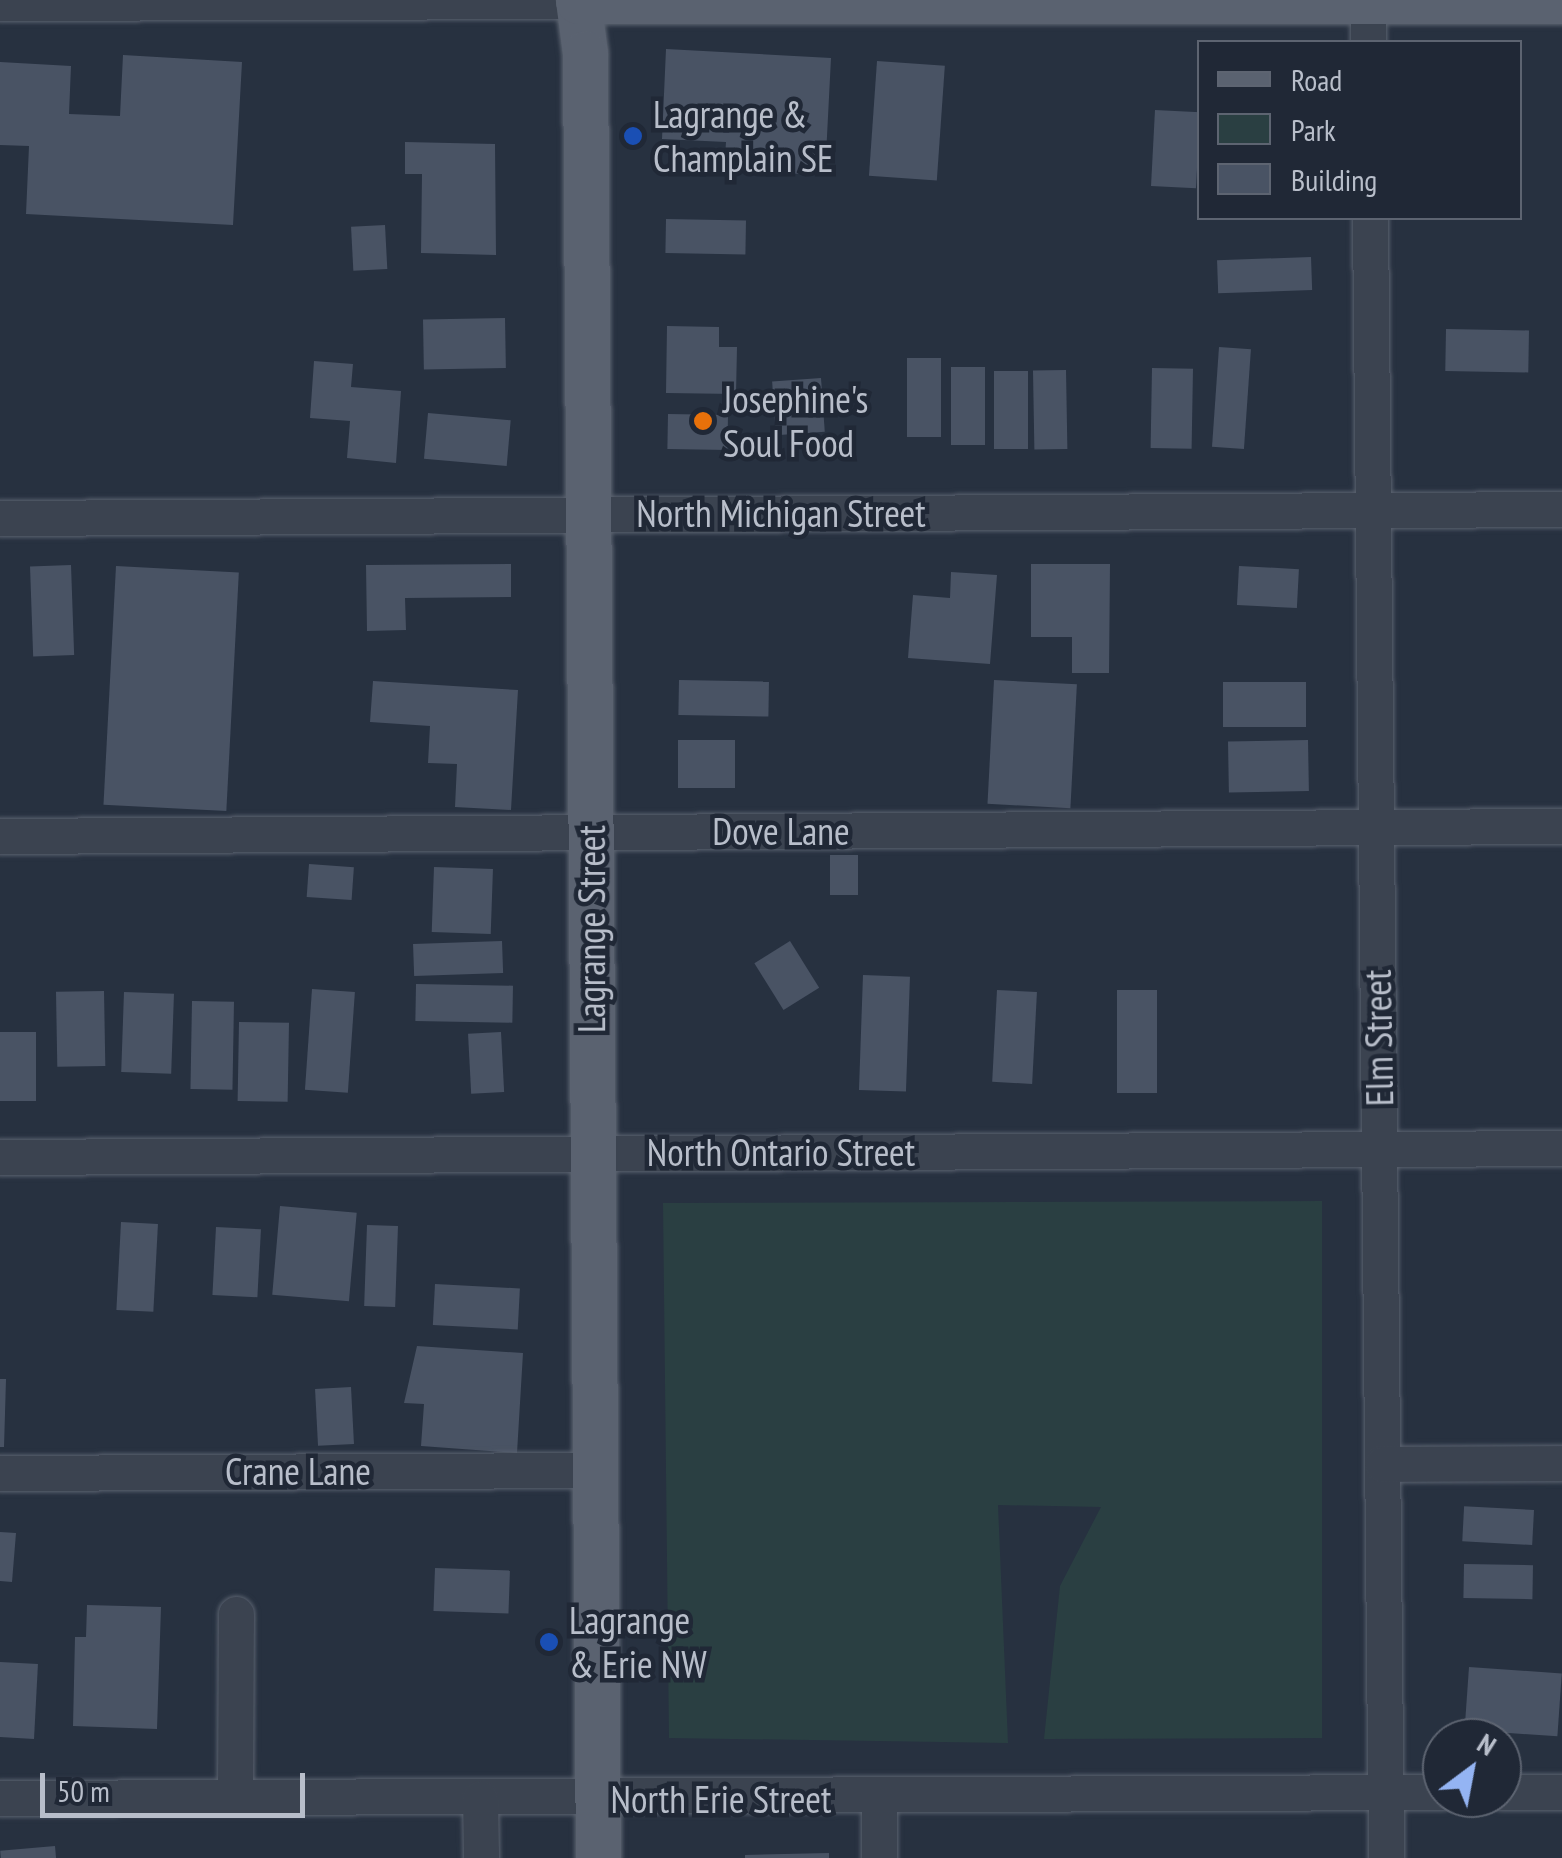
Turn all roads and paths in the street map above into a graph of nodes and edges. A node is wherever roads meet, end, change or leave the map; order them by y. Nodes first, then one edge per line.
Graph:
1 (578, 0) edge
2 (1562, 1) edge
3 (0, 3) edge
4 (1368, 23) edge
5 (1370, 220) edge
6 (1562, 509) edge
7 (1373, 510) junction
8 (589, 513) junction
9 (0, 518) edge
10 (1562, 826) edge
11 (1376, 827) junction
12 (590, 832) junction
13 (0, 836) edge
14 (1562, 1148) edge
15 (1379, 1149) junction
16 (591, 1153) junction
17 (0, 1157) edge
18 (1562, 1463) edge
19 (1382, 1464) junction
20 (596, 1470) junction
21 (0, 1473) edge
22 (236, 1614) dead end
23 (1422, 1792) edge
24 (1522, 1792) edge
25 (1562, 1792) edge
26 (1385, 1793) junction
27 (235, 1795) junction
28 (0, 1798) edge
29 (480, 1798) junction
30 (879, 1798) junction
31 (598, 1800) junction
32 (481, 1858) edge
33 (598, 1858) edge
34 (879, 1858) edge
35 (1386, 1858) edge

1 - 3 street
1 - 4 main road
1 - 8 main road, Lagrange Street
2 - 4 main road
5 - 7 street, Elm Street
6 - 7 street, North Michigan Street
7 - 8 street, North Michigan Street
7 - 11 street, Elm Street
8 - 9 street, North Michigan Street
8 - 12 main road, Lagrange Street
10 - 11 street, Dove Lane
11 - 12 street, Dove Lane
11 - 15 street, Elm Street
12 - 13 street, Dove Lane
12 - 16 main road, Lagrange Street
14 - 15 street, North Ontario Street
15 - 16 street, North Ontario Street
15 - 19 street, Elm Street
16 - 17 street, North Ontario Street
16 - 20 main road, Lagrange Street
18 - 19 street
19 - 26 street, Elm Street
20 - 21 street, Crane Lane
20 - 31 main road, Lagrange Street
22 - 27 street
23 - 26 street, North Erie Street
24 - 25 street
26 - 30 street, North Erie Street
26 - 35 street, Elm Street
27 - 28 street, North Erie Street
27 - 29 street, North Erie Street
29 - 31 street, North Erie Street
29 - 32 street
30 - 31 street, North Erie Street
30 - 34 street
31 - 33 main road, Lagrange Street

